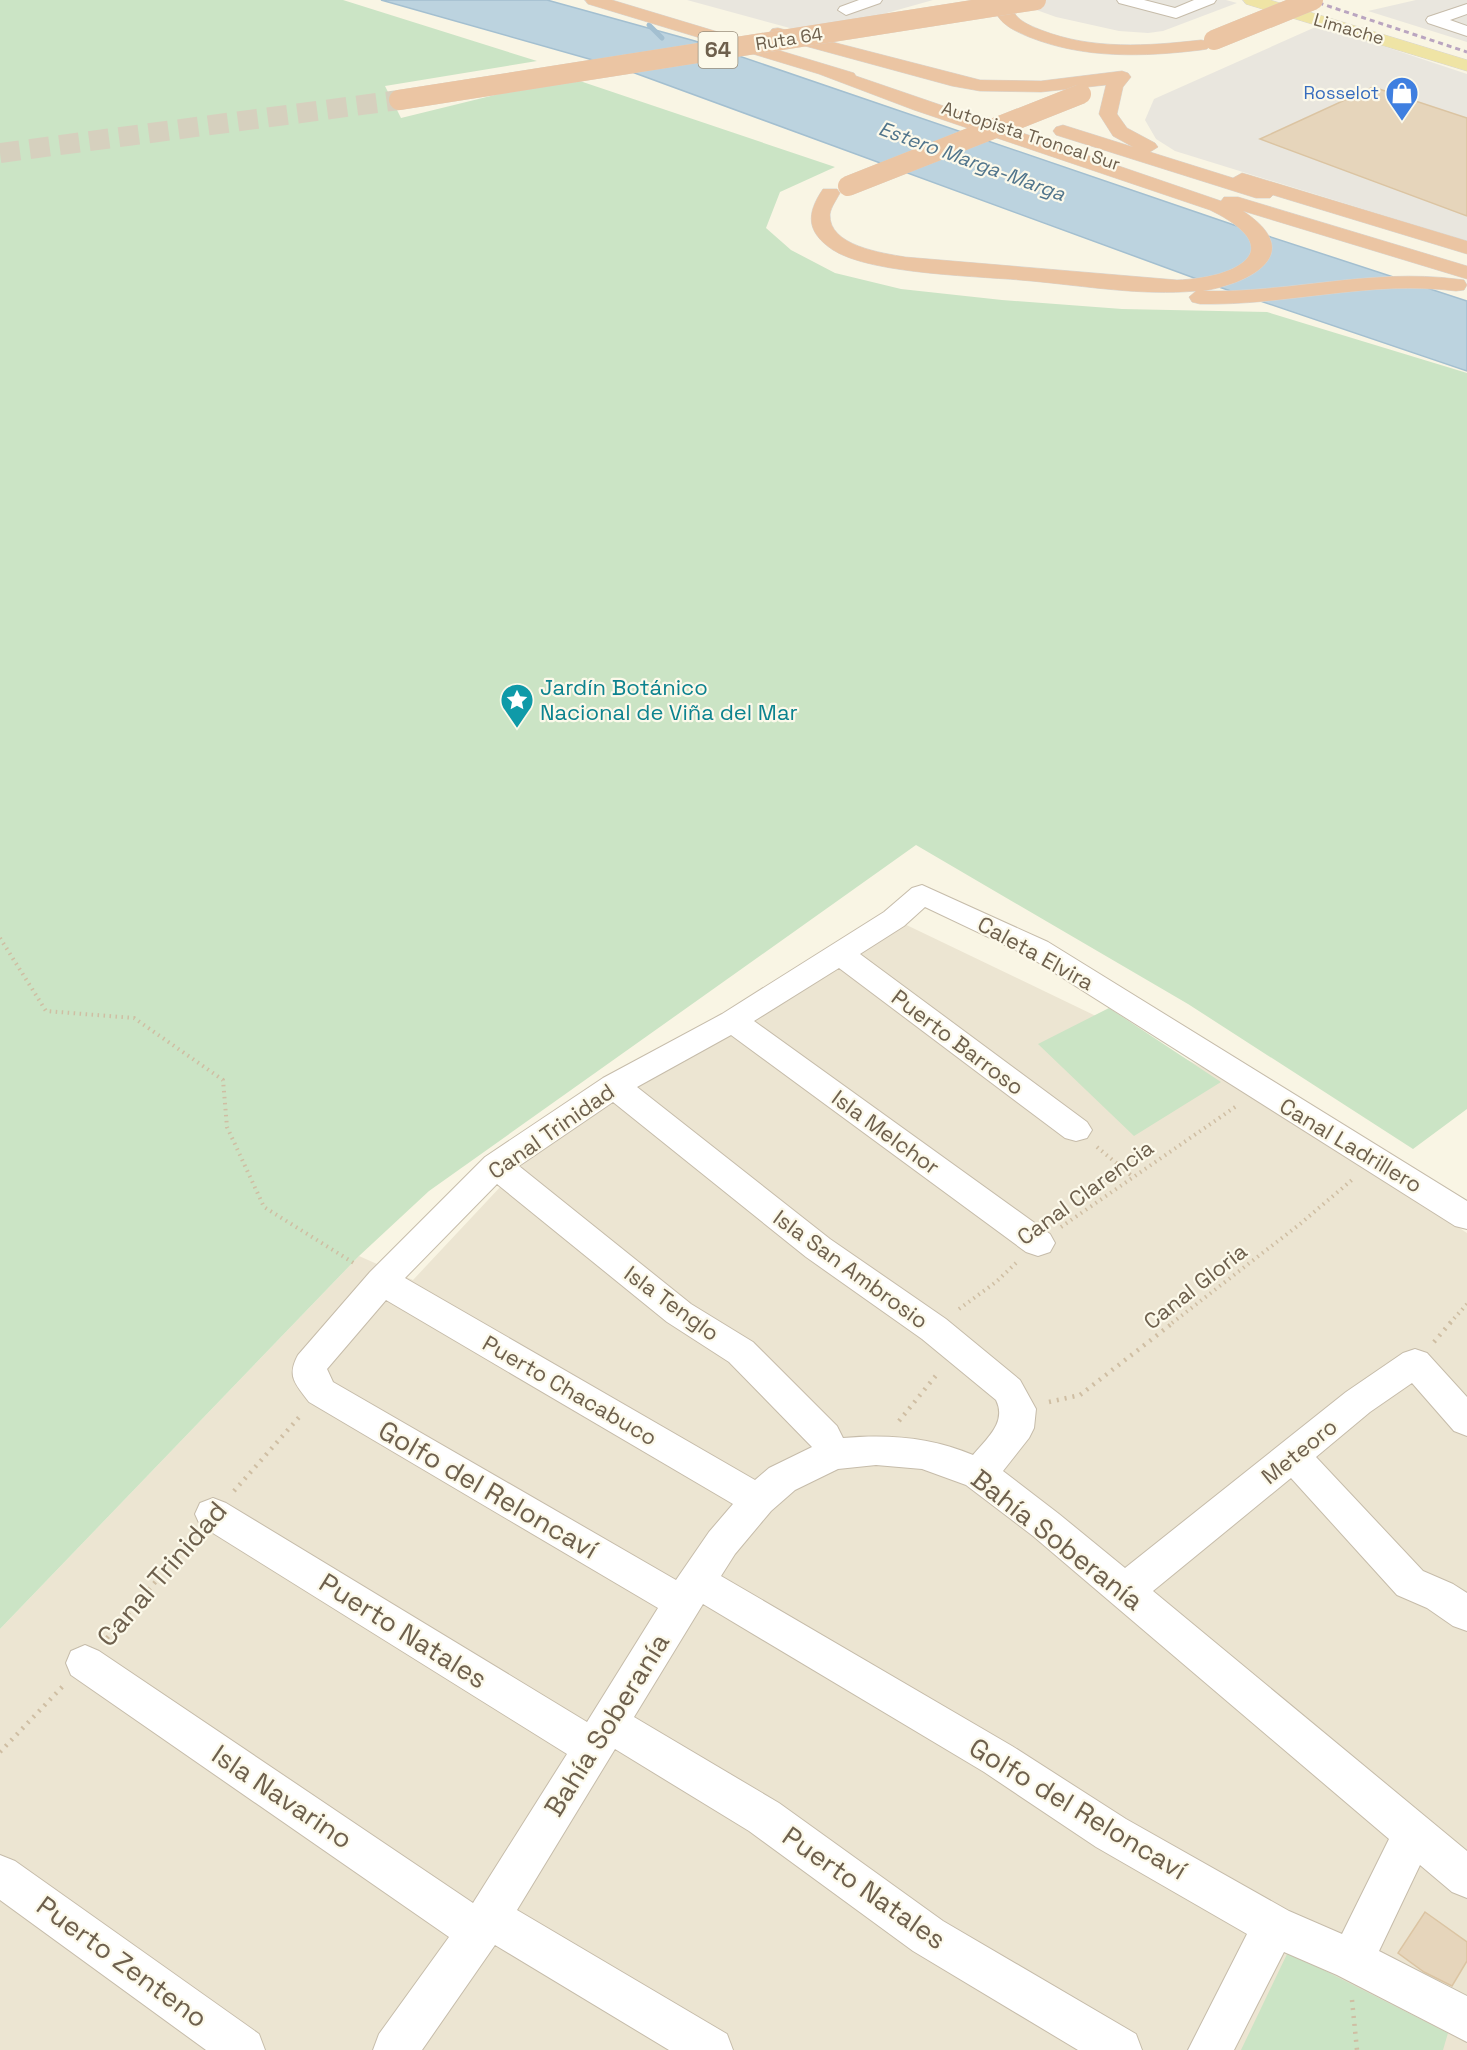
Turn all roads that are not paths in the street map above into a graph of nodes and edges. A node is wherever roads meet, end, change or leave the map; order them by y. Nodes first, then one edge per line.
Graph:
1 (594, 0) edge
2 (631, 0) edge
3 (638, 0) edge
4 (874, 0) edge
5 (981, 0) edge
6 (1002, 0) edge
7 (1036, 0) edge
8 (1125, 0) edge
9 (1208, 0) edge
10 (1252, 0) edge
11 (1274, 0) edge
12 (1313, 0) edge
13 (1455, 0) edge
14 (1467, 9) edge
15 (846, 10) dead end
16 (1424, 14) junction
17 (706, 15) dead end
18 (750, 26) dead end
19 (1467, 31) edge
20 (1207, 42) junction
21 (1411, 48) junction
22 (1467, 66) edge
23 (826, 70) junction
24 (1122, 77) junction
25 (972, 103) dead end
26 (994, 110) dead end
27 (839, 190) junction
28 (799, 218) dead end
29 (1467, 248) edge
30 (819, 255) dead end
31 (1467, 257) edge
32 (1467, 273) edge
33 (1467, 287) edge
34 (840, 954) junction
35 (734, 1021) junction
36 (1234, 1073) joint
37 (614, 1086) junction
38 (1076, 1130) road end
39 (496, 1165) junction
40 (1467, 1217) edge
41 (1038, 1243) road end
42 (382, 1281) junction
43 (316, 1379) joint
44 (1467, 1421) edge
45 (833, 1454) junction
46 (1293, 1456) junction
47 (979, 1474) junction
48 (758, 1500) junction
49 (213, 1514) road end
50 (690, 1592) junction
51 (1124, 1592) junction
52 (1467, 1614) edge
53 (85, 1663) road end
54 (601, 1736) junction
55 (1414, 1833) junction
56 (1460, 1861) edge
57 (0, 1875) edge
58 (484, 1924) junction
59 (1274, 1926) junction
60 (1352, 1960) junction
61 (1467, 2020) edge
62 (243, 2050) edge
63 (395, 2050) edge
64 (711, 2050) edge
65 (1120, 2050) edge
66 (1210, 2050) edge

1 - 23 highway, Autopista Troncal Sur
2 - 25 highway, Autopista Troncal Sur
3 - 17 highway
4 - 15 street
5 - 7 highway, Ruta 64 / 64, bridge
6 - 20 highway
8 - 9 street
10 - 21 main road, Limache
11 - 21 main road, Limache
12 - 20 highway, bridge
13 - 16 street
14 - 16 street
16 - 19 street
18 - 24 highway
20 - 24 highway
21 - 22 main road, Limache
23 - 27 highway
23 - 32 highway, Autopista Troncal Sur
24 - 27 highway, bridge
24 - 29 highway
26 - 31 highway, Autopista Troncal Sur
27 - 28 highway
30 - 33 highway
34 - 35 street, Canal Trinidad
34 - 36 street, Caleta Elvira
34 - 38 street, Puerto Barroso
35 - 37 street, Canal Trinidad
35 - 41 street, Isla Melchor
36 - 40 street, Canal Ladrillero
37 - 39 street, Canal Trinidad
37 - 47 street, Isla San Ambrosio
39 - 42 street, Canal Trinidad
39 - 45 street, Isla Tenglo
42 - 43 street, Canal Trinidad
42 - 48 street, Puerto Chacabuco
43 - 50 street, Golfo del Reloncaví
44 - 46 street, Meteoro
45 - 47 street, Bahía Soberanía
45 - 48 street, Bahía Soberanía
46 - 51 street, Meteoro
46 - 52 street
47 - 51 street, Bahía Soberanía
48 - 50 street, Bahía Soberanía
49 - 54 street, Puerto Natales
50 - 54 street, Bahía Soberanía
50 - 59 street, Golfo del Reloncaví
51 - 55 street, Bahía Soberanía
53 - 58 street, Isla Navarino
54 - 58 street, Bahía Soberanía
54 - 65 street, Puerto Natales
55 - 56 street, Bahía Soberanía
55 - 60 street
57 - 62 street, Puerto Zenteno
58 - 63 street, Bahía Soberanía
58 - 64 street, Isla Navarino
59 - 60 street, Golfo del Reloncaví
59 - 66 street
60 - 61 street, Golfo del Reloncaví

